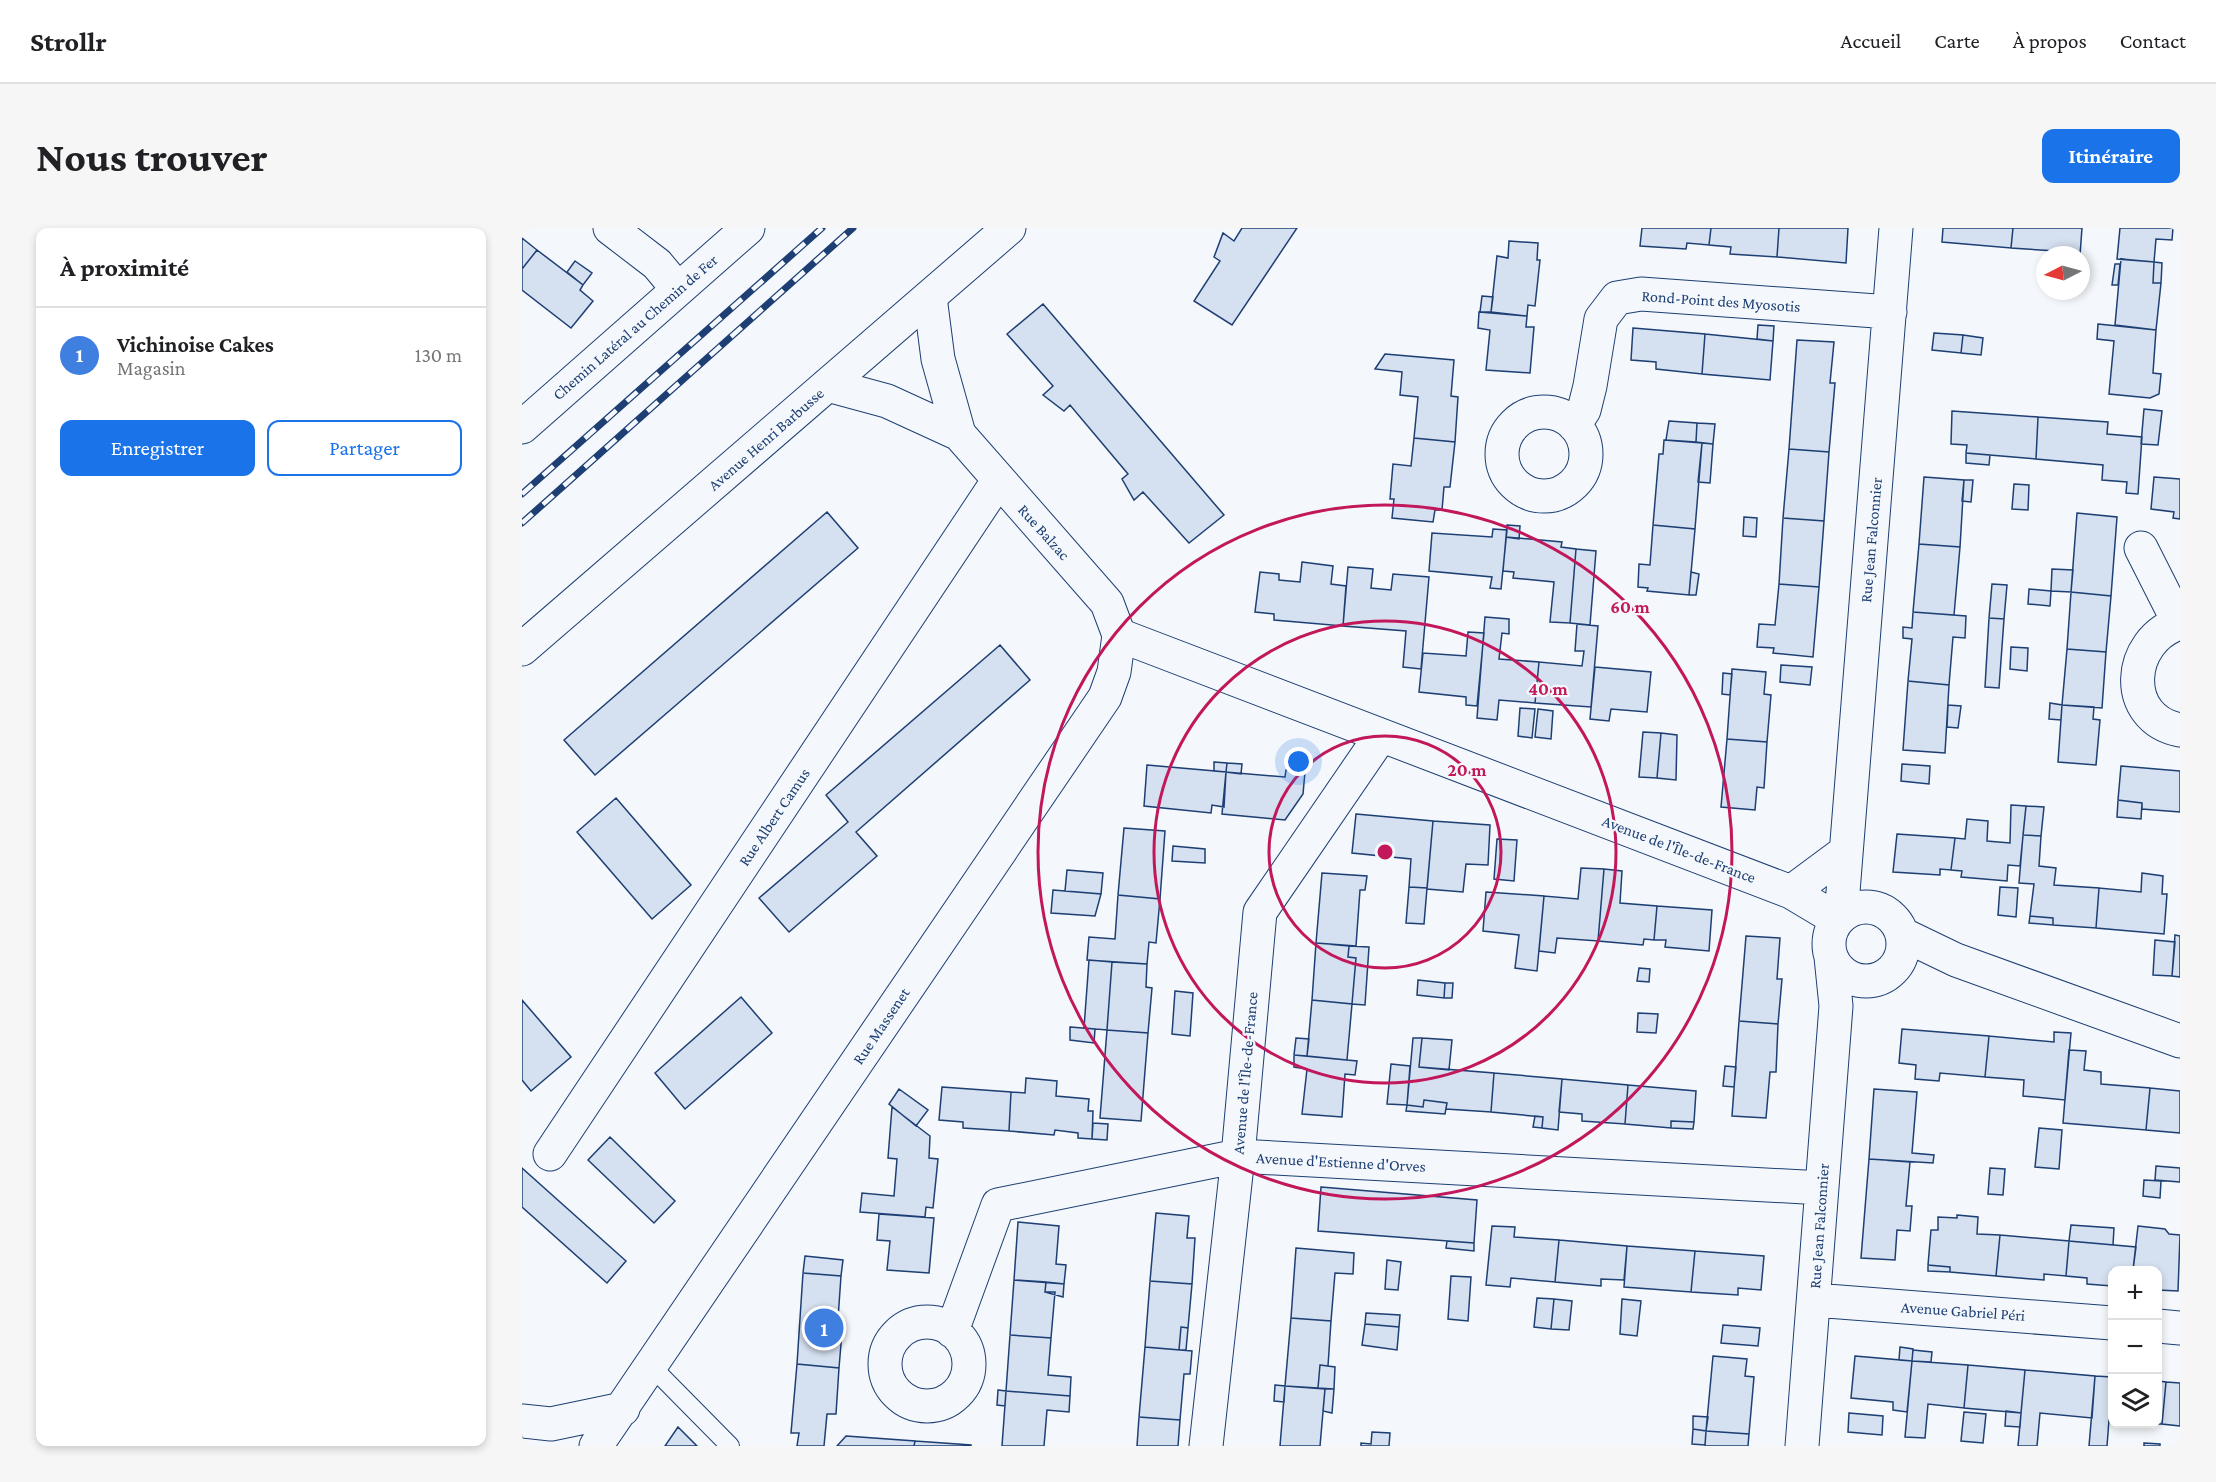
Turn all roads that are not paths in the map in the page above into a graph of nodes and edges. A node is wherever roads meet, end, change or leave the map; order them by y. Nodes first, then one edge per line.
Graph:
1 (610, 228) edge
2 (748, 228) edge
3 (1009, 228) edge
4 (1896, 228) edge
5 (677, 288) junction
6 (930, 297) junction
7 (1890, 312) junction
8 (828, 385) junction
9 (1574, 425) dead end
10 (522, 427) edge
11 (959, 434) junction
12 (998, 481) junction
13 (2141, 548) dead end
14 (2179, 623) edge
15 (1119, 635) junction
16 (522, 649) edge
17 (2180, 730) edge
18 (1380, 737) junction
19 (1845, 852) junction
20 (1791, 892) junction
21 (1849, 915) junction
22 (1902, 934) junction
23 (1831, 957) junction
24 (1956, 960) junction
25 (1893, 970) junction
26 (1858, 981) junction
27 (1836, 1006) junction
28 (2180, 1041) edge
29 (550, 1154) dead end
30 (1238, 1156) junction
31 (1822, 1188) junction
32 (1814, 1300) junction
33 (2108, 1323) edge
34 (2162, 1326) edge
35 (2180, 1328) edge
36 (952, 1330) dead end
37 (652, 1367) junction
38 (623, 1409) junction
39 (522, 1421) edge
40 (596, 1446) edge
41 (730, 1446) edge
42 (1206, 1446) edge
43 (1802, 1446) edge

1 - 5 street
2 - 5 street, Chemin Latéral au Chemin de Fer
3 - 6 street, Avenue Henri Barbusse
4 - 7 street, Rue Jean Falconnier
5 - 10 street, Chemin Latéral au Chemin de Fer
6 - 8 street, Avenue Henri Barbusse
6 - 11 street, Rue Balzac
7 - 9 street, Rond-Point des Myosotis
7 - 19 street, Rue Jean Falconnier
8 - 11 street, Rue Balzac
8 - 16 street, Avenue Henri Barbusse
11 - 12 street, Rue Balzac
12 - 15 street, Rue Balzac
12 - 29 street, Rue Albert Camus
13 - 14 street
14 - 17 street
15 - 18 street, Avenue de l'Île-de-France
15 - 37 street, Rue Massenet
18 - 20 street, Avenue de l'Île-de-France
18 - 30 street, Avenue de l'Île-de-France
19 - 20 street
19 - 21 street, Rue Jean Falconnier
20 - 21 street, Avenue de l'Île-de-France
21 - 22 street
21 - 23 street
22 - 24 street
22 - 25 street
23 - 26 street
23 - 27 street, Rue Jean Falconnier
24 - 25 street
24 - 28 street
25 - 26 street
26 - 27 street
27 - 31 street, Rue Jean Falconnier
30 - 31 street, Avenue d'Estienne d'Orves
30 - 36 street, Avenue d'Estienne d'Orves
30 - 42 street, Avenue de l'Île-de-France
31 - 32 street, Rue Jean Falconnier
32 - 33 street, Avenue Gabriel Péri
32 - 43 street, Rue Jean Falconnier
34 - 35 street
37 - 38 street, Rue Massenet
37 - 41 lane
38 - 39 street
38 - 40 street, Rue Massenet

